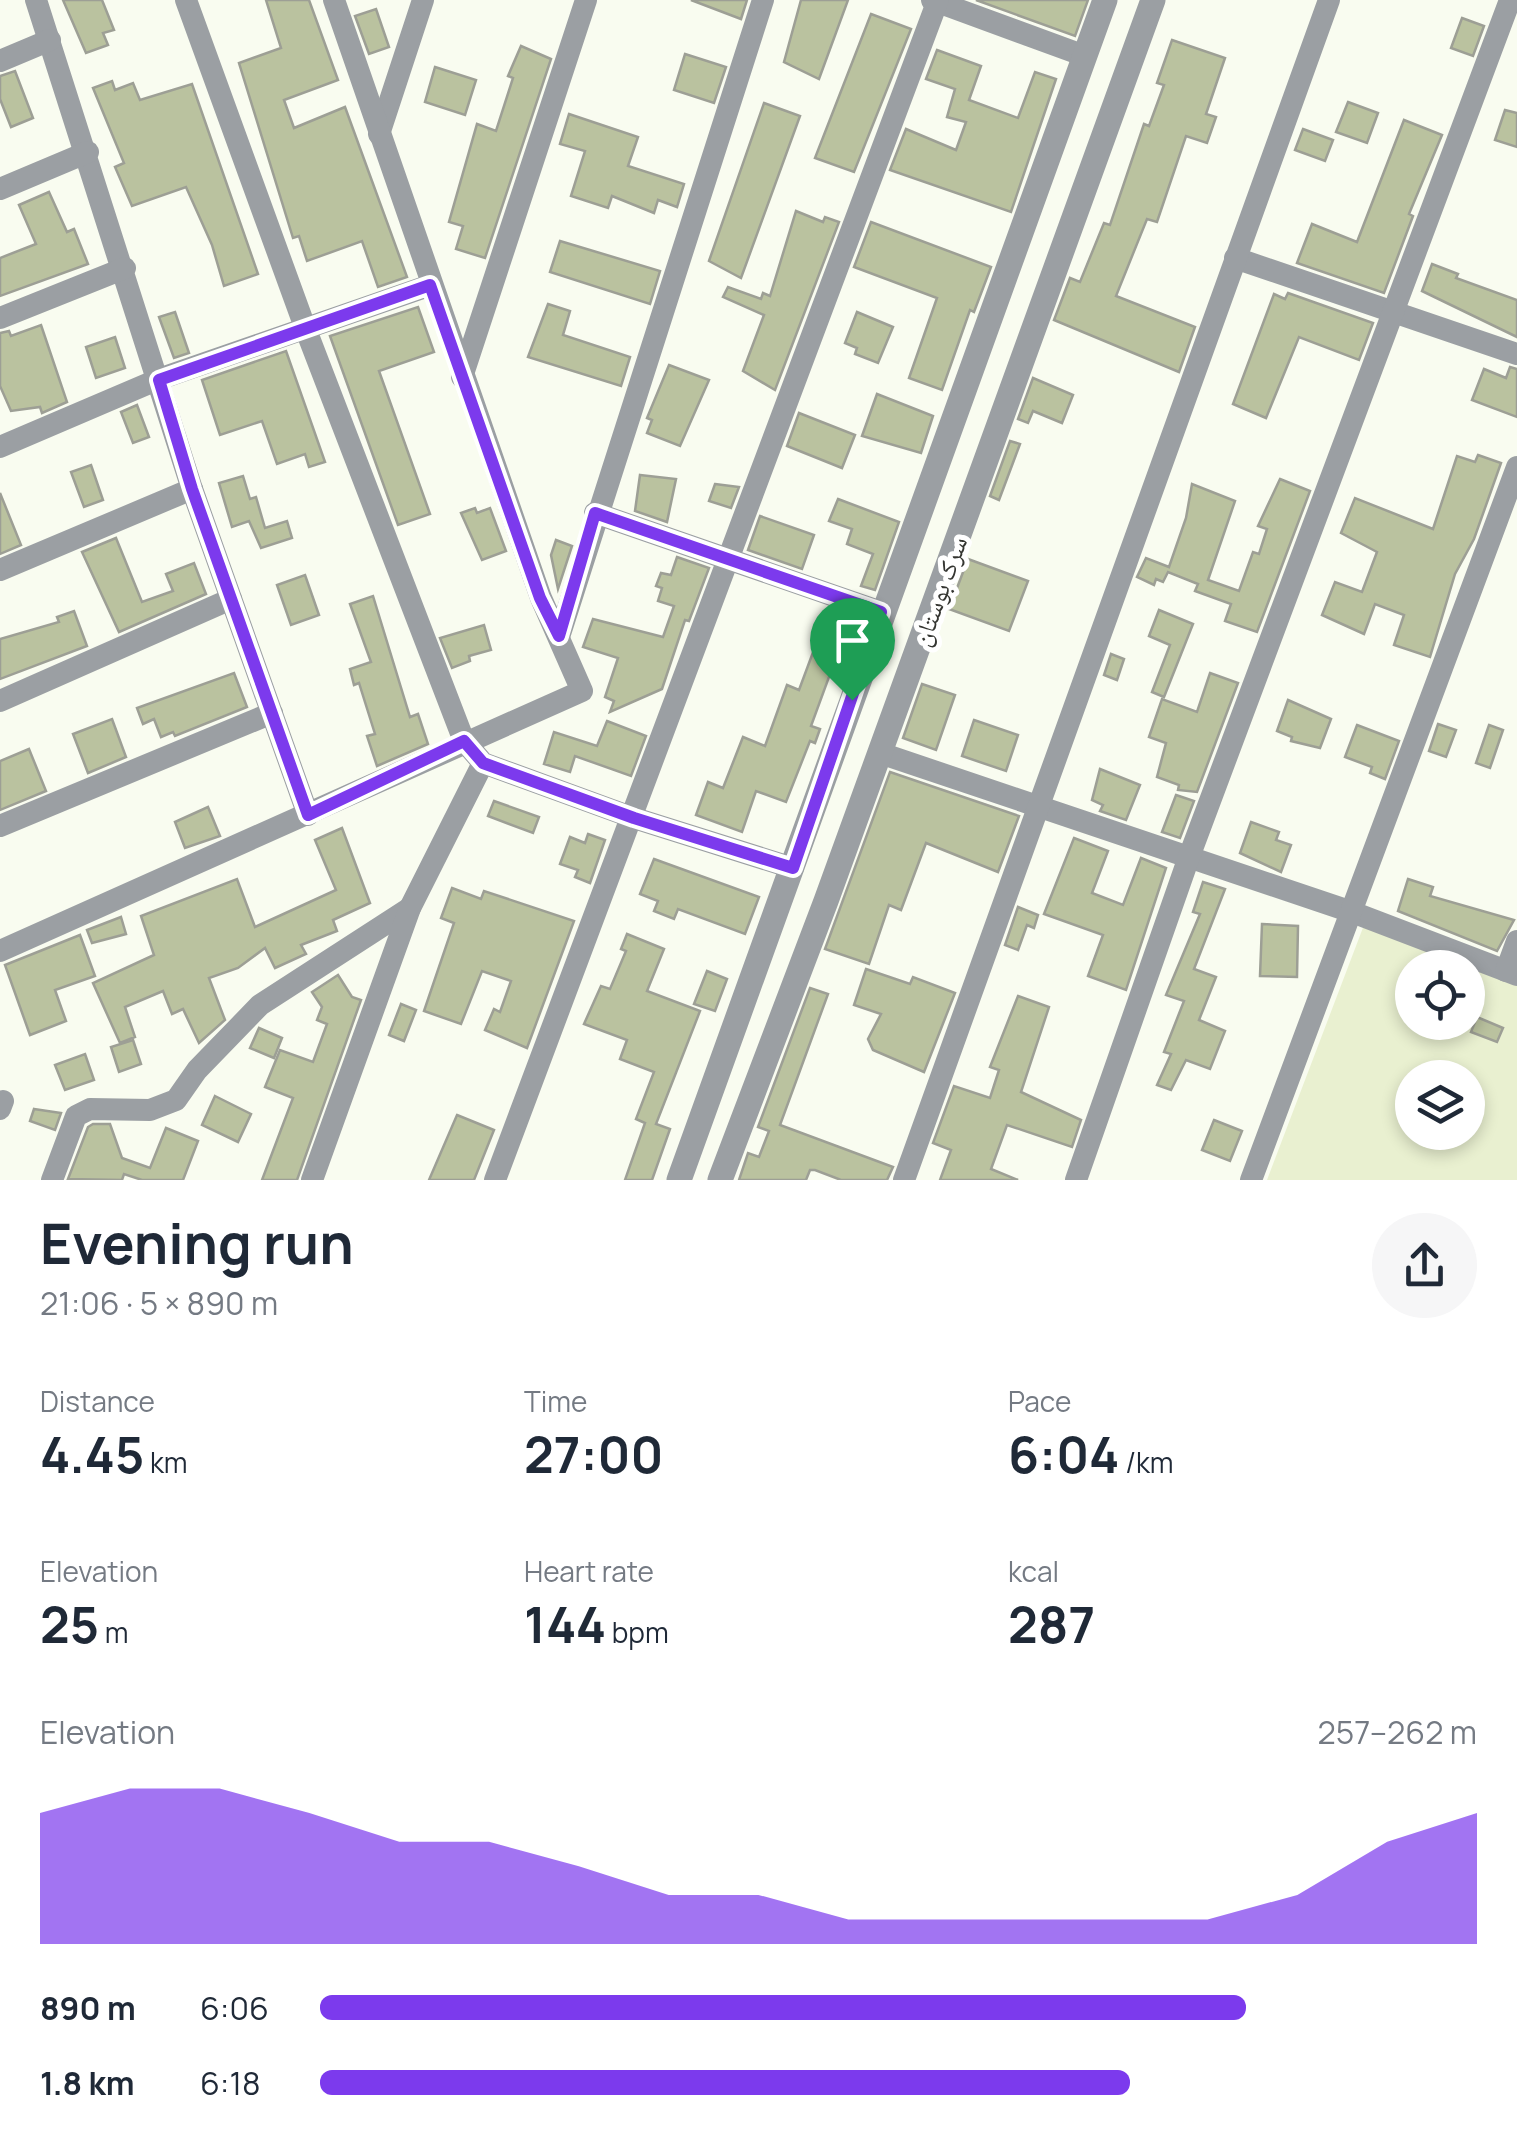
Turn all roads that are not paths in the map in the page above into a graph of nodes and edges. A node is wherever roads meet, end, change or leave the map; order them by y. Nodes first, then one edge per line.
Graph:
1 (36, 0) edge
2 (186, 0) edge
3 (334, 0) edge
4 (423, 0) edge
5 (586, 0) edge
6 (763, 0) edge
7 (1105, 0) edge
8 (1152, 0) edge
9 (1329, 0) edge
10 (1510, 0) edge
11 (936, 1) edge
12 (50, 40) junction
13 (1085, 56) junction
14 (0, 61) edge
15 (379, 134) junction
16 (88, 152) junction
17 (0, 189) edge
18 (1236, 258) junction
19 (125, 268) junction
20 (430, 285) junction
21 (1392, 310) junction
22 (0, 318) edge
23 (306, 330) junction
24 (1517, 354) edge
25 (462, 377) junction
26 (159, 380) junction
27 (0, 447) edge
28 (1517, 466) edge
29 (192, 489) junction
30 (595, 513) junction
31 (726, 561) junction
32 (0, 570) edge
33 (231, 599) junction
34 (881, 612) junction
35 (559, 636) junction
36 (0, 700) edge
37 (852, 700) junction
38 (272, 713) junction
39 (894, 716) junction
40 (464, 741) junction
41 (880, 753) junction
42 (483, 763) junction
43 (1036, 804) junction
44 (308, 815) junction
45 (634, 818) junction
46 (0, 826) edge
47 (1189, 857) junction
48 (793, 868) junction
49 (410, 908) junction
50 (1352, 912) junction
51 (1517, 942) edge
52 (0, 951) edge
53 (1511, 973) edge
54 (52, 1180) edge
55 (312, 1180) edge
56 (496, 1180) edge
57 (679, 1180) edge
58 (720, 1180) edge
59 (904, 1180) edge
60 (1076, 1180) edge
61 (1250, 1180) edge

1 - 12 street
2 - 23 street
3 - 15 street
4 - 15 street
5 - 25 street
6 - 30 street
7 - 13 street, سرک بوستان
8 - 39 street, سرک بوستان
9 - 18 street
10 - 21 street
11 - 13 street
11 - 31 street
12 - 14 street
12 - 16 street
13 - 34 street, سرک بوستان
15 - 20 street
16 - 17 street
16 - 19 street
18 - 21 street
18 - 43 street
19 - 22 street
19 - 26 street
20 - 23 street
20 - 25 street
21 - 24 street
21 - 47 street
23 - 26 street
23 - 40 street
25 - 35 street
26 - 27 street
26 - 29 street
28 - 50 street
29 - 32 street
29 - 33 street
30 - 31 street
30 - 35 street
31 - 34 street
31 - 45 street
33 - 36 street
33 - 38 street
34 - 37 street, سرک بوستان
35 - 40 street
37 - 39 street
37 - 48 street, سرک بوستان
38 - 44 street
38 - 46 street
39 - 41 street, سرک بوستان
40 - 42 street
40 - 44 street
41 - 43 street
41 - 58 street, سرک بوستان
42 - 45 street
42 - 49 street
43 - 47 street
43 - 59 street
44 - 52 street
45 - 48 street
45 - 56 street
47 - 50 street
47 - 60 street
48 - 57 street, سرک بوستان
49 - 54 street
49 - 55 street
50 - 53 street
50 - 61 street
51 - 53 street

